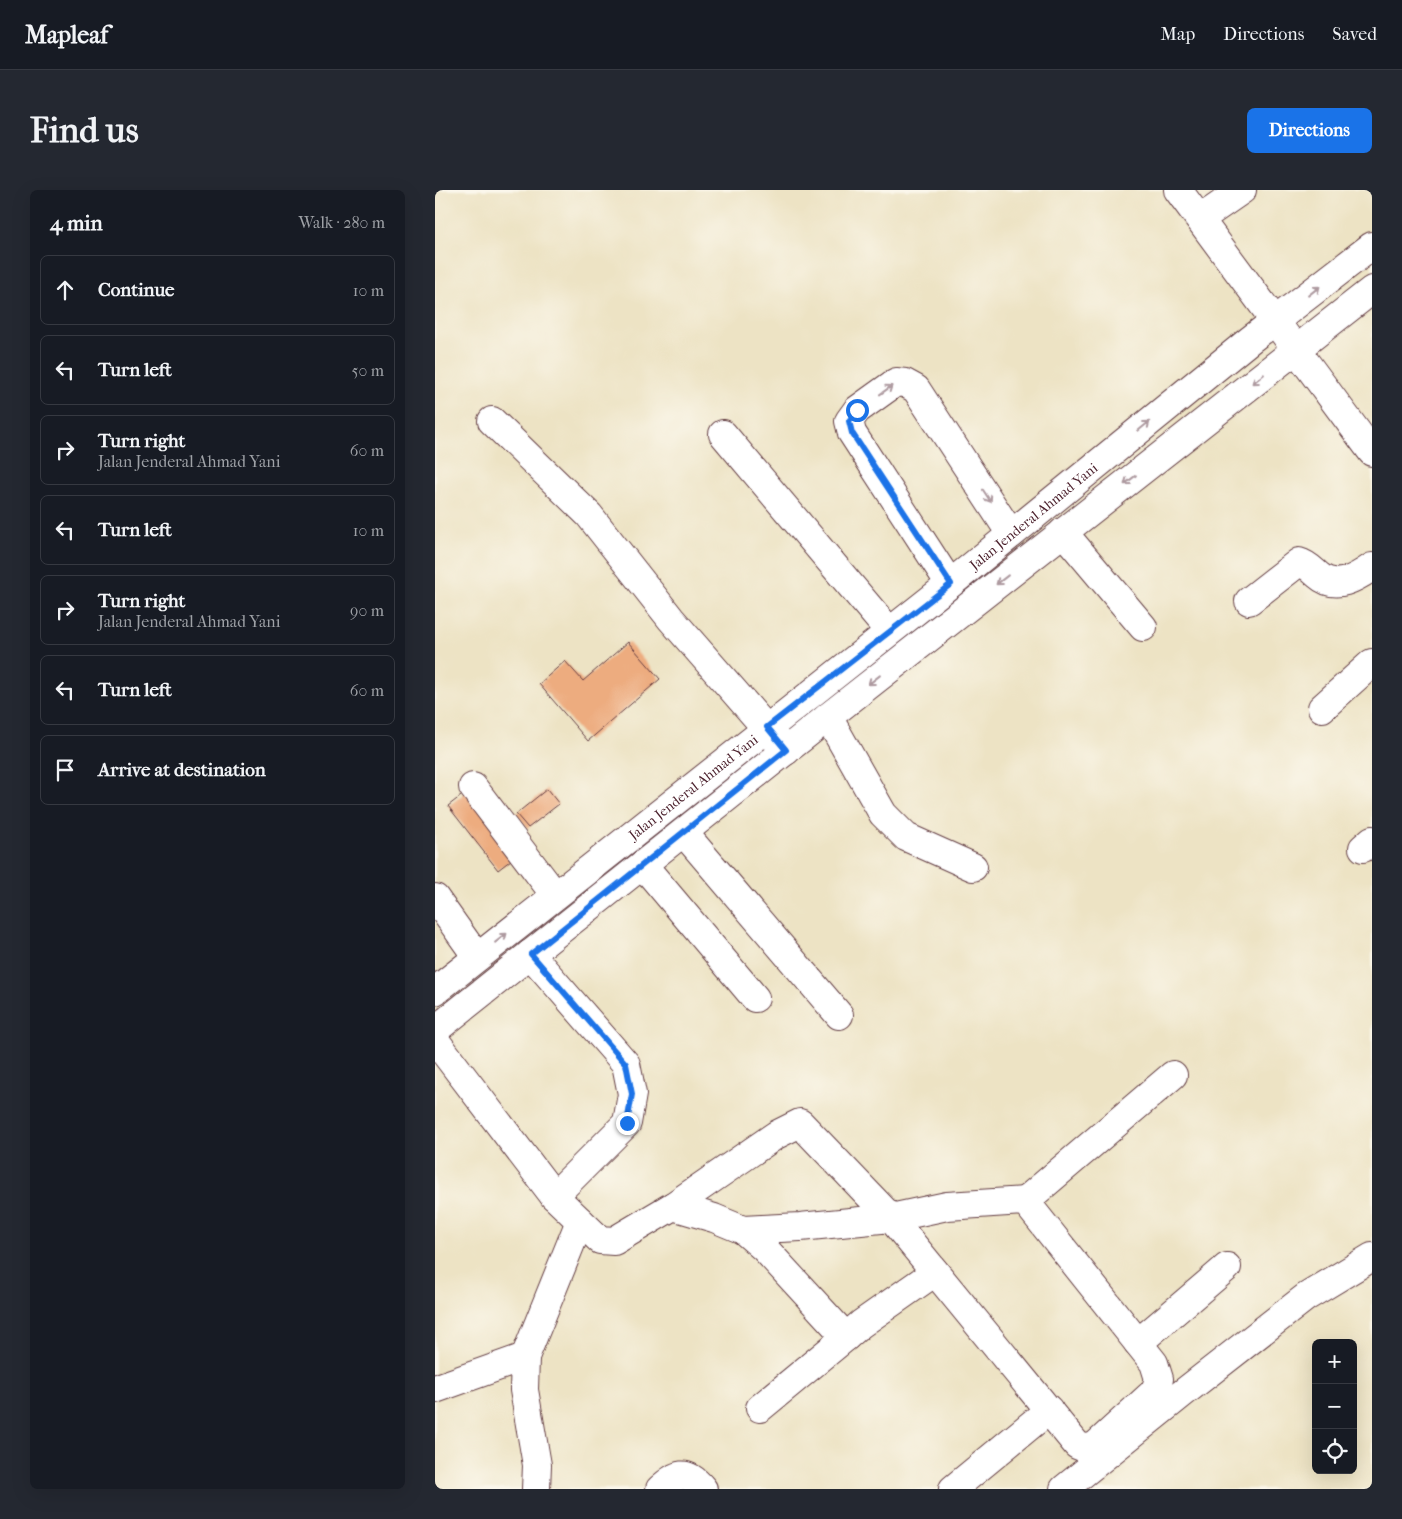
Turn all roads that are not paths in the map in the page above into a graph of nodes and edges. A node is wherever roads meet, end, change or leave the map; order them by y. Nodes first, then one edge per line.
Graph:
1 (1178, 190) edge
2 (1242, 190) edge
3 (1200, 219) junction
4 (1372, 246) edge
5 (1372, 290) edge
6 (1276, 321) junction
7 (1296, 349) junction
8 (492, 421) dead end
9 (723, 434) dead end
10 (1372, 452) edge
11 (1063, 532) junction
12 (1011, 534) junction
13 (1372, 567) edge
14 (951, 584) junction
15 (1249, 601) dead end
16 (1143, 627) dead end
17 (889, 631) junction
18 (1372, 663) edge
19 (1322, 708) dead end
20 (828, 716) junction
21 (767, 727) junction
22 (786, 750) junction
23 (473, 787) dead end
24 (684, 833) junction
25 (643, 865) junction
26 (973, 867) dead end
27 (555, 896) junction
28 (435, 898) edge
29 (531, 954) junction
30 (477, 957) junction
31 (435, 990) edge
32 (755, 998) dead end
33 (839, 1015) dead end
34 (435, 1030) edge
35 (435, 1040) edge
36 (1173, 1075) dead end
37 (554, 1196) junction
38 (1025, 1201) junction
39 (673, 1206) junction
40 (891, 1218) junction
41 (580, 1221) junction
42 (743, 1230) junction
43 (1372, 1257) edge
44 (1227, 1267) dead end
45 (935, 1272) junction
46 (846, 1337) junction
47 (1138, 1343) junction
48 (525, 1357) junction
49 (435, 1389) edge
50 (760, 1408) dead end
51 (1049, 1410) junction
52 (536, 1489) edge
53 (660, 1489) edge
54 (703, 1489) edge
55 (953, 1489) edge
56 (1065, 1489) edge

1 - 3 main road
2 - 3 main road
3 - 6 main road
6 -> 4 main road, Jalan Jenderal Ahmad Yani
5 - 7 main road
6 - 7 main road
12 -> 6 main road, Jalan Jenderal Ahmad Yani
7 - 10 main road
7 -> 11 main road
8 - 21 main road
9 - 17 main road
11 - 16 main road
11 -> 20 main road
12 - 14 main road, Jalan Jenderal Ahmad Yani
14 -> 12 main road
13 - 15 main road
14 - 17 main road, Jalan Jenderal Ahmad Yani
17 - 21 main road, Jalan Jenderal Ahmad Yani
18 - 19 main road
20 - 22 main road
20 - 26 main road
21 - 22 main road
21 - 27 main road, Jalan Jenderal Ahmad Yani
22 - 24 main road
23 - 27 main road
24 - 25 main road
24 - 33 main road
25 - 29 main road
25 - 32 main road
30 -> 27 main road, Jalan Jenderal Ahmad Yani
28 - 30 main road
29 - 34 main road
29 - 37 main road
30 - 31 main road, Jalan Jenderal Ahmad Yani
35 - 37 main road
36 - 38 main road
37 - 41 main road
38 - 40 main road
38 - 47 main road
39 - 40 main road
39 - 41 main road
39 - 42 main road
40 - 42 main road
40 - 45 main road
41 - 48 main road
42 - 46 main road
43 - 56 main road
44 - 47 main road
45 - 46 main road
45 - 51 main road
46 - 50 main road
47 - 51 main road
48 - 49 main road
48 - 52 main road
51 - 55 main road
53 - 54 main road

